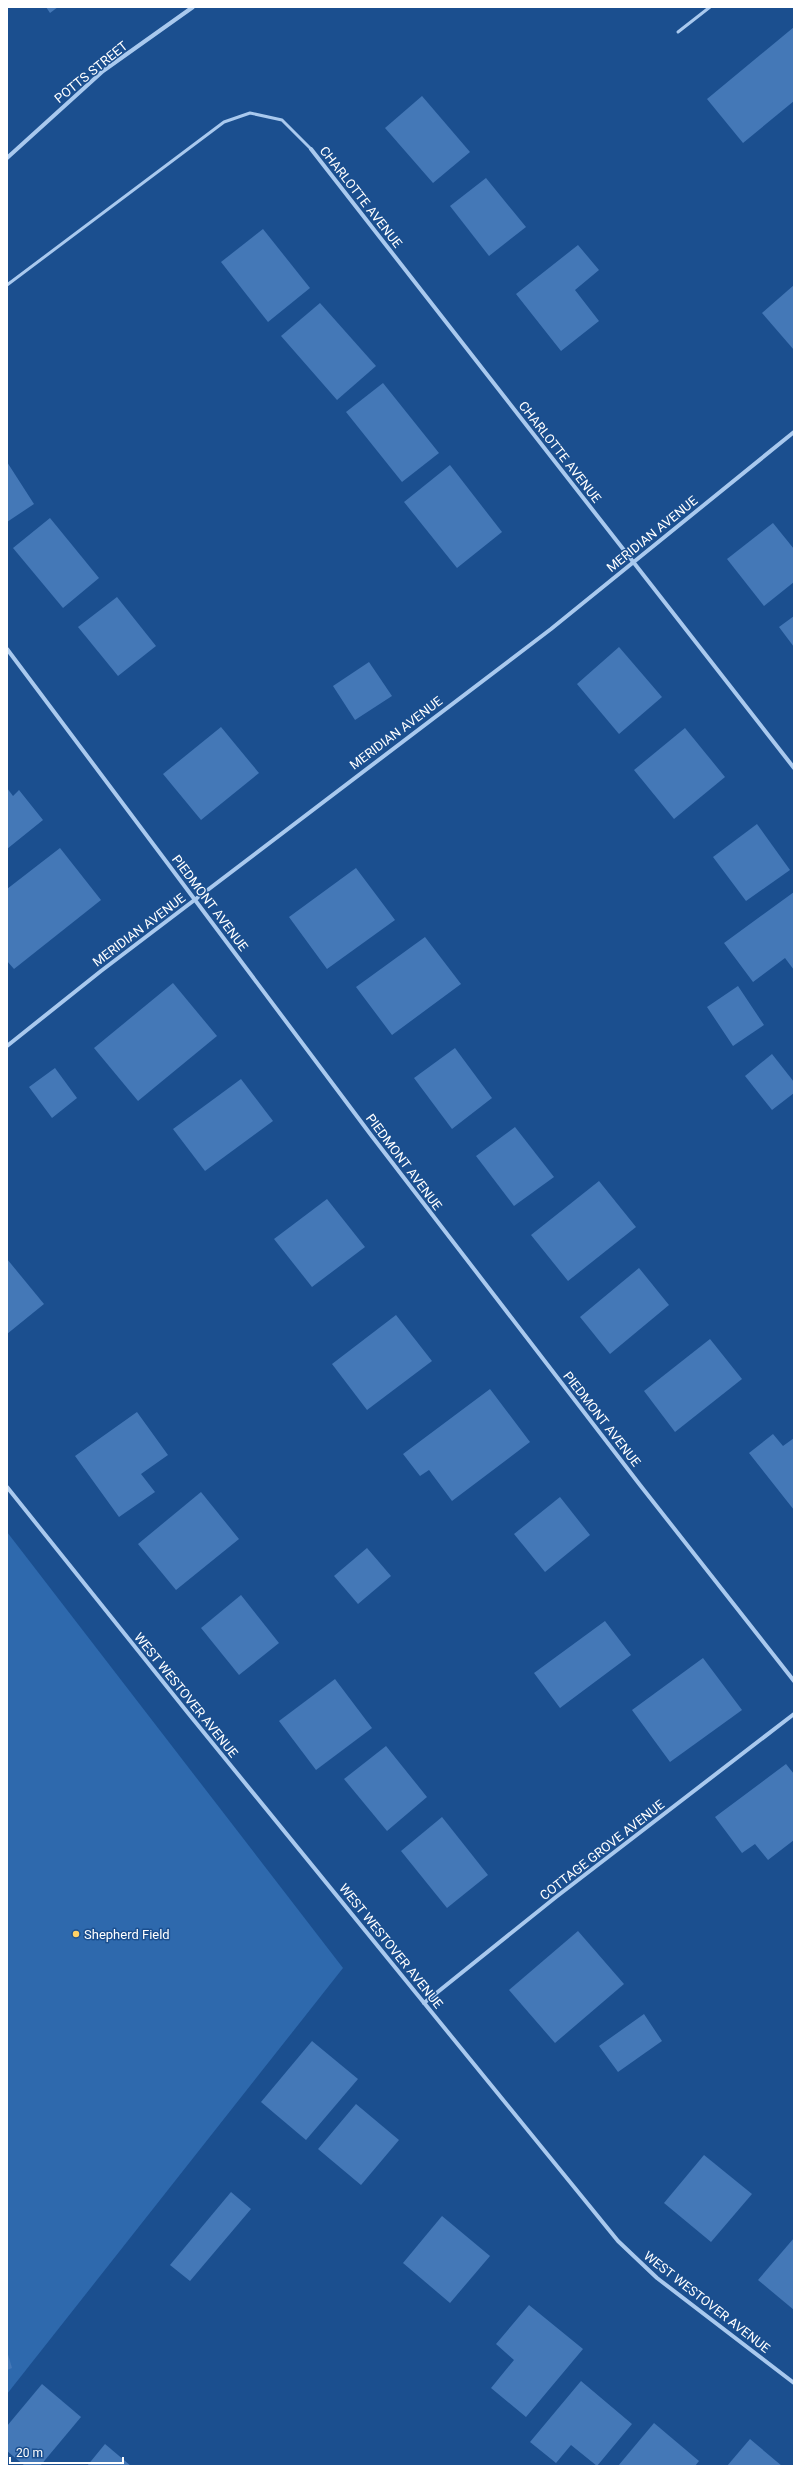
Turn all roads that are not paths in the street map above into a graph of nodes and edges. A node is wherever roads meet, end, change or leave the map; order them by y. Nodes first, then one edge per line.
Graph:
1 (193, 7) edge
2 (710, 7) edge
3 (678, 32) dead end
4 (311, 149) joint
5 (7, 158) edge
6 (7, 284) edge
7 (794, 432) edge
8 (633, 562) junction
9 (7, 649) edge
10 (794, 768) edge
11 (195, 899) junction
12 (7, 1046) edge
13 (7, 1486) edge
14 (794, 1681) edge
15 (794, 1714) edge
16 (424, 2003) junction
17 (794, 2383) edge

1 - 5 street, POTTS STREET
2 - 3 lane
4 - 6 lane
4 - 8 street, CHARLOTTE AVENUE
7 - 8 street, MERIDIAN AVENUE
8 - 10 street, CHARLOTTE AVENUE
8 - 11 street, MERIDIAN AVENUE
9 - 11 street, PIEDMONT AVENUE
11 - 12 street, MERIDIAN AVENUE
11 - 14 street, PIEDMONT AVENUE
13 - 16 street, WEST WESTOVER AVENUE
15 - 16 street, COTTAGE GROVE AVENUE
16 - 17 street, WEST WESTOVER AVENUE

